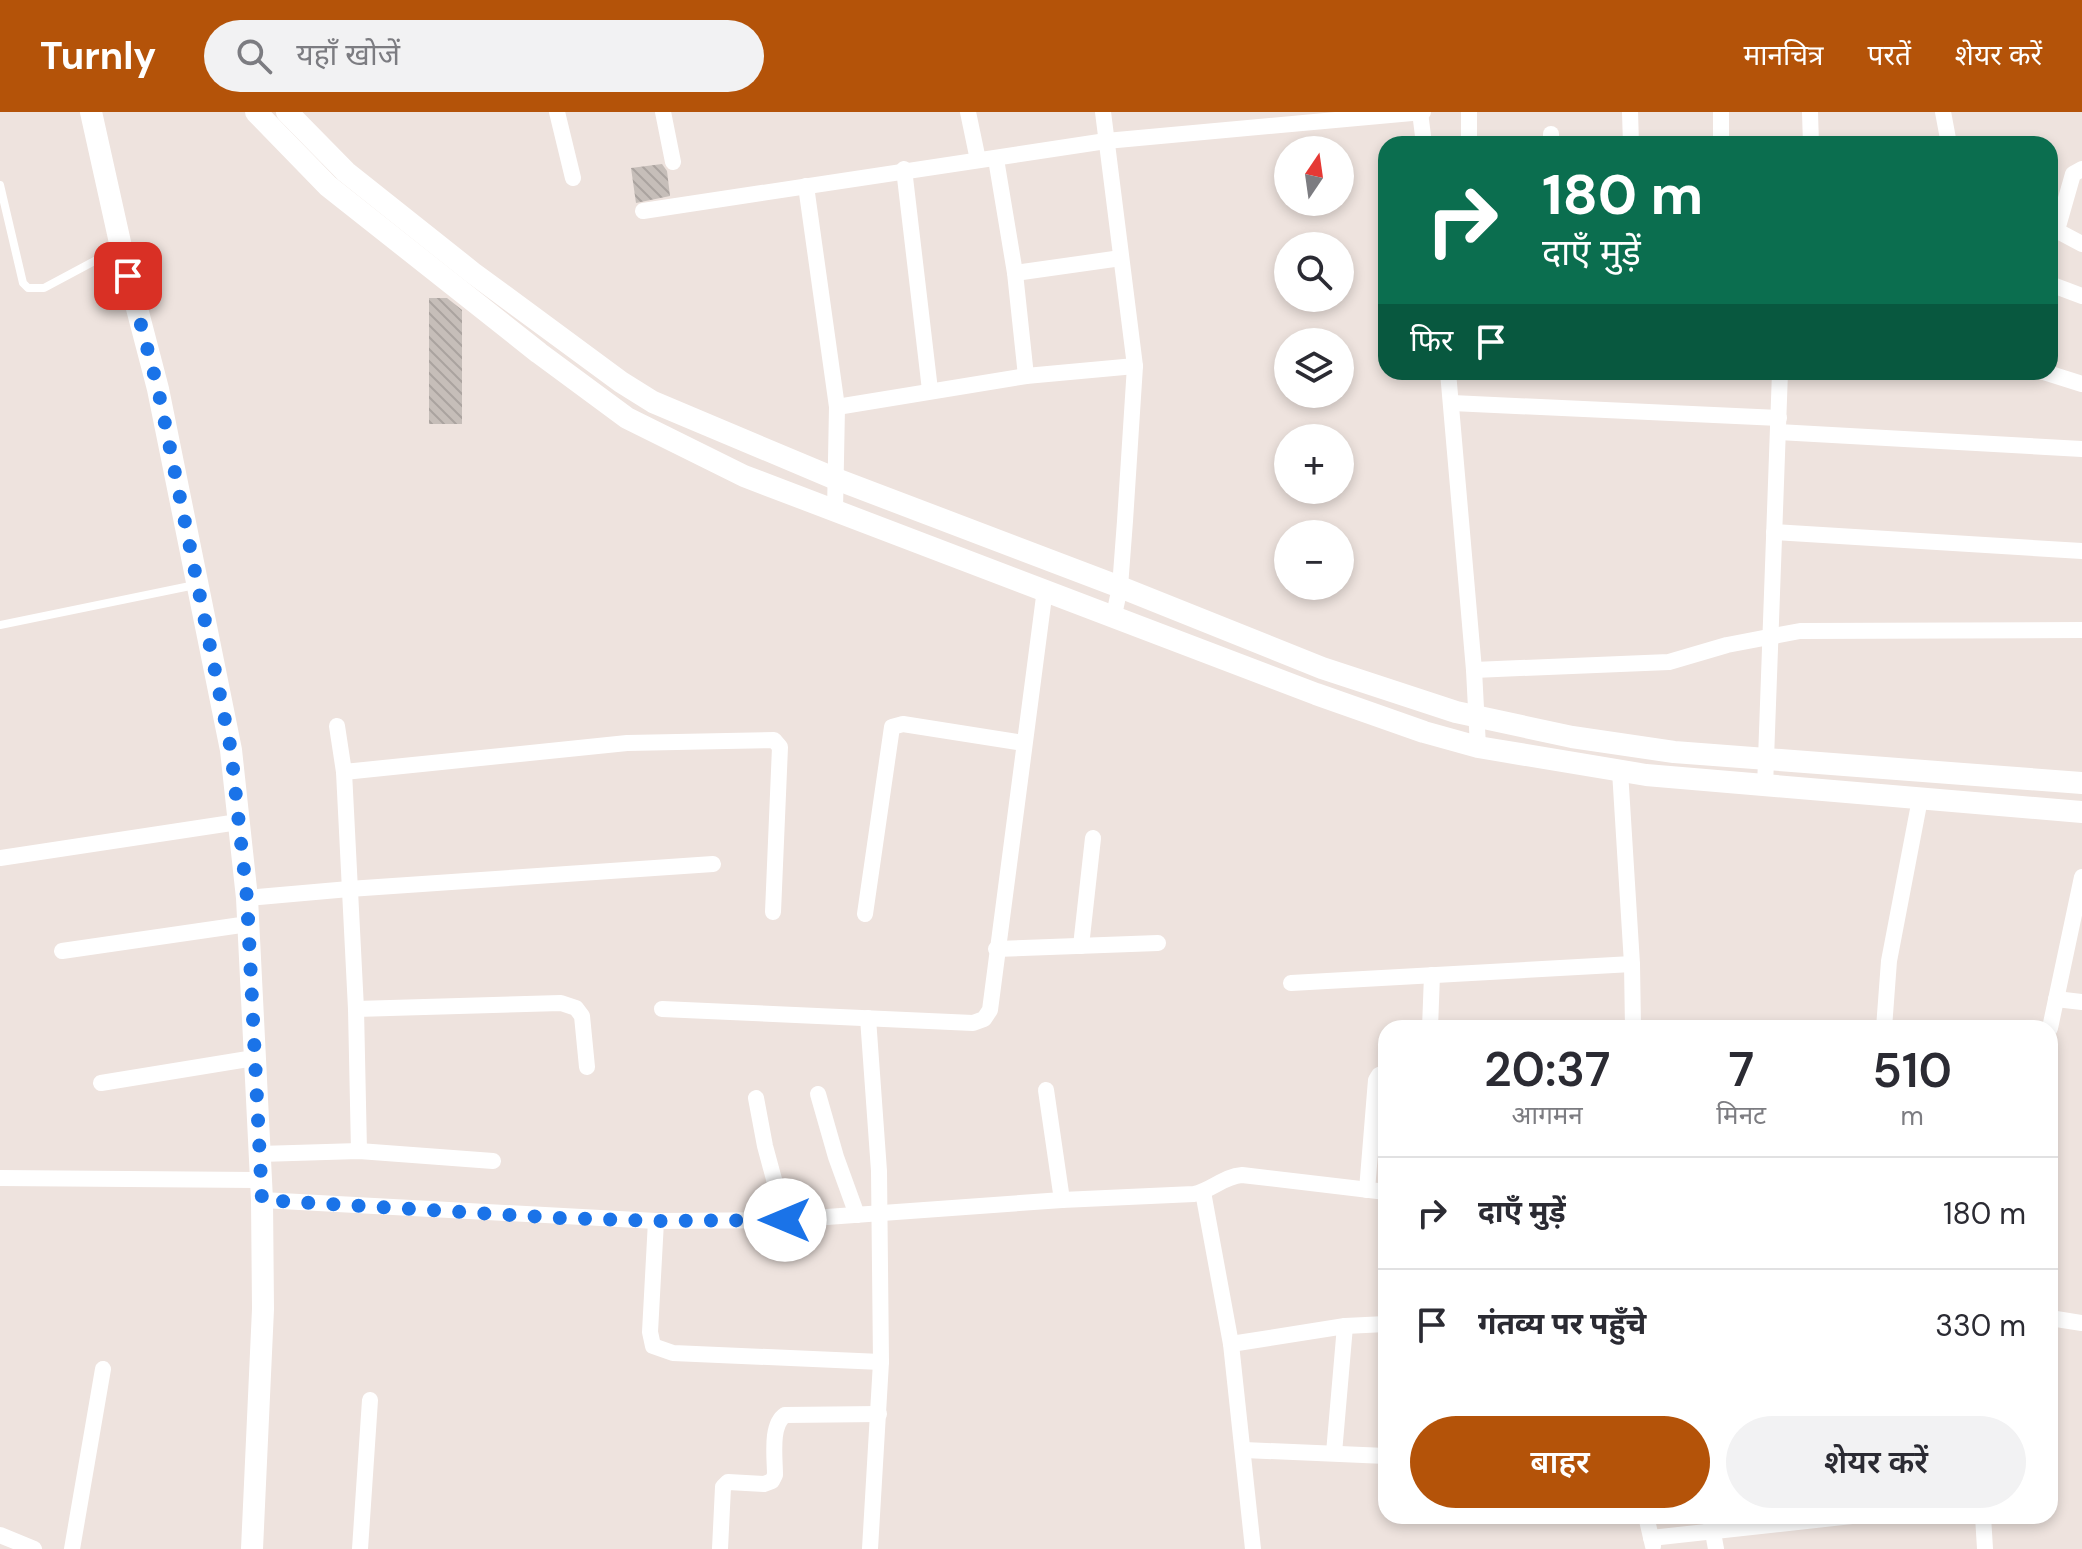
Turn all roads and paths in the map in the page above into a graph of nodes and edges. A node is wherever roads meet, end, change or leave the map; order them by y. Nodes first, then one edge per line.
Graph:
1 (91, 112) edge
2 (256, 112) edge
3 (287, 112) edge
4 (557, 112) edge
5 (663, 112) edge
6 (968, 112) edge
7 (1103, 112) edge
8 (1421, 112) edge
9 (1469, 112) edge
10 (1630, 112) edge
11 (1721, 112) edge
12 (1810, 112) edge
13 (1943, 112) edge
14 (1423, 136) edge
15 (1469, 136) edge
16 (1631, 136) edge
17 (1721, 136) edge
18 (1811, 136) edge
19 (1948, 136) edge
20 (1106, 141) junction
21 (996, 159) junction
22 (978, 160) junction
23 (673, 162) dead end
24 (904, 169) junction
25 (2082, 169) edge
26 (573, 178) dead end
27 (0, 185) edge
28 (806, 186) junction
29 (643, 211) dead end
30 (2058, 214) edge
31 (2058, 231) edge
32 (2082, 244) edge
33 (121, 247) junction
34 (1121, 258) junction
35 (1015, 273) junction
36 (2058, 287) edge
37 (2082, 296) edge
38 (1135, 366) junction
39 (1026, 376) junction
40 (2058, 376) edge
41 (1449, 380) edge
42 (1780, 380) edge
43 (2082, 384) edge
44 (930, 390) junction
45 (1452, 403) junction
46 (837, 407) junction
47 (1778, 425) junction
48 (2082, 449) edge
49 (836, 479) junction
50 (835, 511) junction
51 (1774, 532) junction
52 (2082, 551) edge
53 (199, 584) junction
54 (1120, 587) junction
55 (1045, 589) junction
56 (1114, 615) junction
57 (0, 625) edge
58 (2082, 630) edge
59 (1769, 636) junction
60 (1474, 670) junction
61 (1478, 716) junction
62 (337, 726) dead end
63 (1024, 743) junction
64 (1478, 747) junction
65 (1765, 760) junction
66 (1620, 771) junction
67 (344, 772) junction
68 (2082, 783) edge
69 (1765, 787) junction
70 (1920, 799) junction
71 (2082, 812) edge
72 (238, 822) junction
73 (1093, 838) dead end
74 (0, 858) edge
75 (713, 864) dead end
76 (2082, 877) edge
77 (349, 889) junction
78 (247, 898) junction
79 (773, 912) dead end
80 (865, 914) dead end
81 (248, 924) junction
82 (1158, 943) dead end
83 (1081, 946) junction
84 (996, 949) junction
85 (62, 951) dead end
86 (1632, 964) junction
87 (1432, 975) junction
88 (1291, 983) dead end
89 (2056, 999) junction
90 (2082, 1002) edge
91 (356, 1009) junction
92 (662, 1009) dead end
93 (868, 1018) junction
94 (1430, 1020) edge
95 (1633, 1020) edge
96 (1885, 1020) edge
97 (2052, 1020) edge
98 (254, 1058) junction
99 (587, 1067) dead end
100 (1378, 1077) edge
101 (101, 1083) dead end
102 (1046, 1090) dead end
103 (818, 1094) dead end
104 (756, 1098) dead end
105 (359, 1151) junction
106 (260, 1154) junction
107 (493, 1161) dead end
108 (0, 1178) edge
109 (262, 1190) junction
110 (1367, 1190) junction
111 (1378, 1191) edge
112 (1203, 1192) junction
113 (1062, 1200) junction
114 (879, 1212) junction
115 (857, 1215) junction
116 (785, 1220) junction
117 (656, 1221) junction
118 (2058, 1319) edge
119 (2082, 1323) edge
120 (1378, 1324) edge
121 (1345, 1326) junction
122 (1231, 1344) junction
123 (881, 1362) junction
124 (103, 1369) dead end
125 (370, 1400) dead end
126 (879, 1414) junction
127 (1244, 1450) junction
128 (1334, 1453) junction
129 (1378, 1456) edge
130 (1648, 1524) edge
131 (1708, 1524) edge
132 (1711, 1524) edge
133 (1983, 1524) edge
134 (0, 1535) edge
135 (1652, 1544) edge
136 (34, 1549) edge
137 (72, 1549) edge
138 (252, 1549) edge
139 (360, 1549) edge
140 (720, 1549) edge
141 (870, 1549) edge
142 (1253, 1549) edge
143 (1716, 1549) edge
144 (1985, 1549) edge

1 - 33 street
2 - 50 street
3 - 49 street
4 - 26 street
5 - 23 street
6 - 22 street
7 - 20 street
8 - 14 street
8 - 20 street
9 - 15 street
10 - 16 street
11 - 17 street
12 - 18 street
13 - 19 street
20 - 21 street
20 - 34 street
21 - 22 street
21 - 35 street
22 - 24 street
24 - 28 street
24 - 44 street
25 - 30 street
27 - 33 lane
28 - 29 street
28 - 46 street
31 - 32 street
33 - 53 street
34 - 35 street
34 - 38 street
35 - 39 street
36 - 37 street
38 - 39 street
38 - 54 street
39 - 44 street
40 - 43 street
41 - 45 street
42 - 47 street
44 - 46 street
45 - 47 street
45 - 60 street
46 - 49 street
47 - 48 street
47 - 51 street
49 - 50 street
49 - 54 street
50 - 55 street
51 - 52 street
51 - 59 street
53 - 57 lane
53 - 72 street
54 - 56 street
54 - 61 street
55 - 56 street
55 - 63 street
56 - 64 street
58 - 59 street
59 - 60 street
59 - 65 street
60 - 61 street
61 - 64 street
61 - 65 street
62 - 67 street
63 - 80 street
63 - 84 street
64 - 66 street
65 - 68 street
65 - 69 street
66 - 69 street
66 - 86 street
67 - 77 street
67 - 79 street
69 - 70 street
70 - 71 street
70 - 96 street
72 - 74 street
72 - 78 street
73 - 83 street
75 - 77 street
76 - 89 street
77 - 78 street
77 - 91 street
78 - 81 street
81 - 85 street
81 - 98 street
82 - 83 street
83 - 84 street
84 - 93 street
86 - 87 street
86 - 95 street
87 - 88 street
87 - 94 street
89 - 90 street
89 - 97 street
91 - 99 street
91 - 105 street
92 - 93 street
93 - 114 street
98 - 101 street
98 - 106 street
100 - 110 street
102 - 113 street
103 - 115 street
104 - 116 street
105 - 106 street
105 - 107 street
106 - 109 street
108 - 109 street
109 - 117 street
109 - 138 street
110 - 111 street
110 - 112 street
112 - 113 street
112 - 122 street
113 - 114 street
114 - 115 street
114 - 123 street
115 - 116 street
116 - 117 street
117 - 123 street
118 - 119 street
120 - 121 street
121 - 122 street
121 - 128 street
122 - 127 street
123 - 126 street
124 - 137 street
125 - 139 street
126 - 140 street
126 - 141 street
127 - 128 street
127 - 142 street
128 - 129 street
130 - 135 street
131 - 135 street
132 - 143 street
133 - 144 street
134 - 136 street

